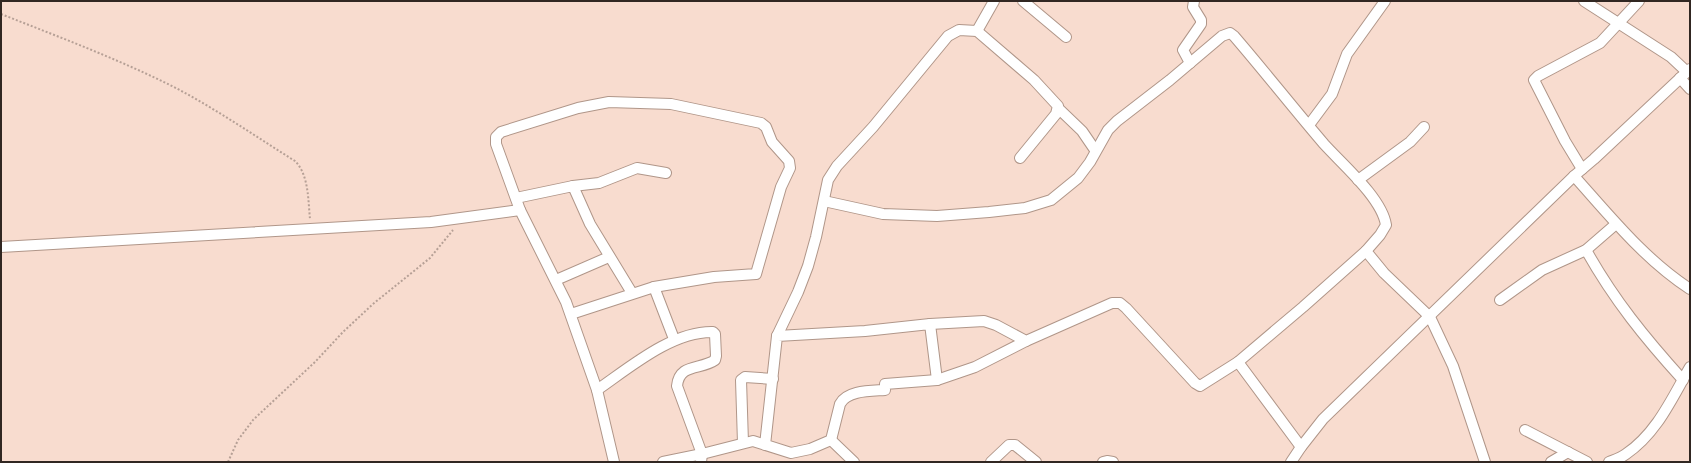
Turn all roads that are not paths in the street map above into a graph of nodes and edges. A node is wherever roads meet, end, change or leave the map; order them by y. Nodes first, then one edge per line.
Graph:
1 (994, 1) edge
2 (1023, 1) edge
3 (1194, 1) edge
4 (1385, 1) edge
5 (1584, 1) edge
6 (1639, 1) edge
7 (1617, 23) junction
8 (977, 31) junction
9 (1066, 37) dead end
10 (1190, 63) junction
11 (1686, 73) edge
12 (1690, 89) edge
13 (1058, 108) junction
14 (1309, 125) junction
15 (1424, 127) dead end
16 (1095, 150) junction
17 (1020, 158) dead end
18 (1582, 169) junction
19 (666, 173) dead end
20 (1574, 176) junction
21 (1358, 180) junction
22 (572, 186) junction
23 (516, 198) junction
24 (824, 202) junction
25 (520, 210) junction
26 (1616, 224) junction
27 (1, 247) edge
28 (1586, 250) junction
29 (1366, 251) junction
30 (609, 257) junction
31 (556, 280) junction
32 (654, 287) junction
33 (1690, 290) edge
34 (632, 293) junction
35 (1500, 300) dead end
36 (571, 314) junction
37 (1430, 317) junction
38 (930, 324) junction
39 (778, 336) junction
40 (674, 339) junction
41 (1026, 341) junction
42 (1238, 362) junction
43 (1687, 374) edge
44 (773, 378) junction
45 (937, 380) junction
46 (597, 390) junction
47 (1525, 430) dead end
48 (831, 440) junction
49 (743, 443) junction
50 (765, 445) junction
51 (1301, 447) junction
52 (1568, 452) junction
53 (790, 457) edge
54 (702, 458) edge
55 (614, 462) edge
56 (663, 462) edge
57 (854, 462) edge
58 (990, 462) edge
59 (1036, 462) edge
60 (1103, 462) edge
61 (1113, 462) edge
62 (1291, 462) edge
63 (1484, 462) edge
64 (1551, 462) edge
65 (1587, 462) edge
66 (1609, 462) edge

1 - 8 street
2 - 9 street
3 - 10 street
4 - 14 street
5 - 7 street
6 - 7 street
7 - 11 street
7 - 18 street
8 - 13 street
8 - 24 street
10 - 14 street
10 - 16 street
11 - 12 street
11 - 18 street
13 - 16 street
13 - 17 street
14 - 21 street
15 - 21 street
16 - 24 street
18 - 20 street
19 - 22 street
20 - 26 street
20 - 37 street
21 - 29 street
22 - 23 street
22 - 30 street
23 - 25 street
23 - 32 street
24 - 39 street
25 - 27 street
25 - 31 street
26 - 28 street
26 - 33 street
28 - 35 street
28 - 43 street
29 - 37 street
29 - 42 street
30 - 31 street
30 - 34 street
31 - 36 street
32 - 34 street
32 - 40 street
34 - 36 street
36 - 46 street
37 - 51 street
37 - 63 street
38 - 39 street
38 - 41 street
38 - 45 street
39 - 44 street
40 - 46 street
40 - 54 street
41 - 42 street
41 - 45 street
42 - 51 street
43 - 66 street
44 - 49 street
44 - 50 street
45 - 48 street
46 - 55 street
47 - 52 street
48 - 53 street
48 - 57 street
49 - 50 street
49 - 54 street
50 - 53 street
51 - 62 street
52 - 64 street
52 - 65 street
54 - 56 street
58 - 59 street
60 - 61 street

